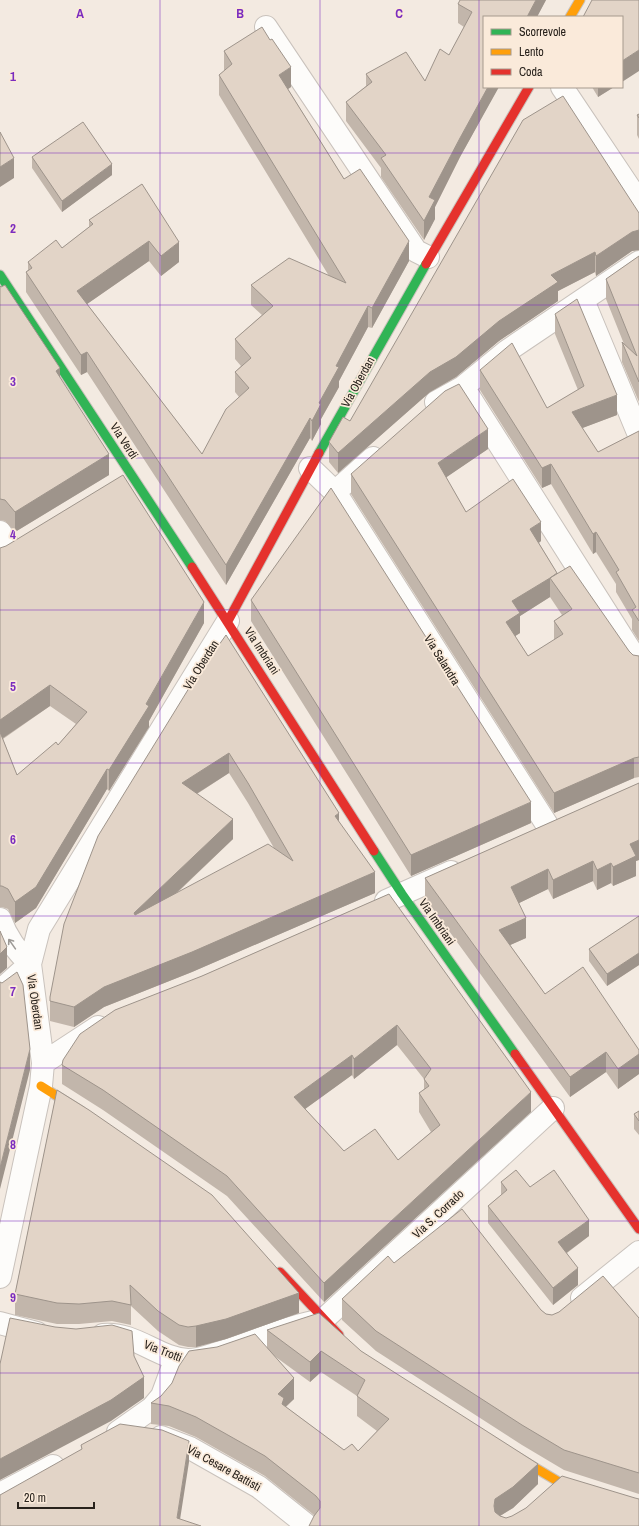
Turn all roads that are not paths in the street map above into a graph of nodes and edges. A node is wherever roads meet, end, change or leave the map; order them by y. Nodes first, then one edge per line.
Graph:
1 (580, 0) edge
2 (571, 16) edge
3 (266, 27) dead end
4 (528, 88) edge
5 (563, 88) edge
6 (639, 202) edge
7 (428, 257) junction
8 (639, 262) edge
9 (0, 274) edge
10 (583, 300) junction
11 (463, 387) junction
12 (421, 416) edge
13 (639, 435) edge
14 (387, 446) edge
15 (310, 468) junction
16 (132, 475) junction
17 (112, 488) edge
18 (335, 492) junction
19 (31, 537) edge
20 (4, 546) edge
21 (228, 621) junction
22 (639, 664) edge
23 (570, 819) edge
24 (549, 828) junction
25 (528, 837) edge
26 (472, 863) edge
27 (402, 894) junction
28 (367, 910) edge
29 (0, 919) edge
30 (30, 964) junction
31 (0, 991) edge
32 (116, 1016) edge
33 (43, 1063) junction
34 (41, 1086) junction
35 (553, 1108) junction
36 (90, 1116) edge
37 (454, 1199) junction
38 (469, 1218) edge
39 (639, 1229) edge
40 (639, 1252) edge
41 (272, 1263) edge
42 (0, 1277) edge
43 (569, 1309) edge
44 (323, 1320) junction
45 (0, 1323) edge
46 (84, 1336) edge
47 (56, 1337) edge
48 (347, 1343) edge
49 (176, 1358) junction
50 (118, 1432) junction
51 (98, 1443) edge
52 (502, 1447) edge
53 (70, 1458) edge
54 (559, 1482) junction
55 (0, 1494) edge
56 (542, 1497) edge
57 (639, 1508) edge
58 (308, 1526) edge

1 - 2 street
3 - 7 street
4 - 7 street, Via Oberdan
5 - 6 street
7 - 15 street, Via Oberdan
8 - 10 street
9 - 16 street, Via Verdi
10 - 11 street
10 - 13 street
11 - 12 street
11 - 22 street
14 - 18 street
15 - 18 street, Via Salandra
15 - 21 street, Via Oberdan
16 - 17 street
16 - 21 street, Via Verdi
18 - 24 street, Via Salandra
19 - 20 street
21 - 27 street, Via Imbriani
21 - 30 street, Via Oberdan
23 - 24 street
24 - 25 street
26 - 27 street
27 - 28 street
27 - 35 street, Via Imbriani
30 -> 29 street
30 - 31 street
30 - 33 street, Via Oberdan
32 - 33 street
33 - 34 street, Via Oberdan
34 - 36 street
34 - 42 street, Via Oberdan
35 - 37 street, Via S. Corrado
35 - 39 street, Via Imbriani
37 - 38 street
37 - 44 street, Via S. Corrado
40 - 43 street
41 - 44 street
44 - 48 street
44 - 49 street, Via Trotti
45 - 47 street
46 - 49 street, Via Trotti
49 - 50 street
50 - 51 street
50 - 58 street, Via Cesare Battisti
52 - 54 street
53 - 55 street
54 - 56 street
54 - 57 street

